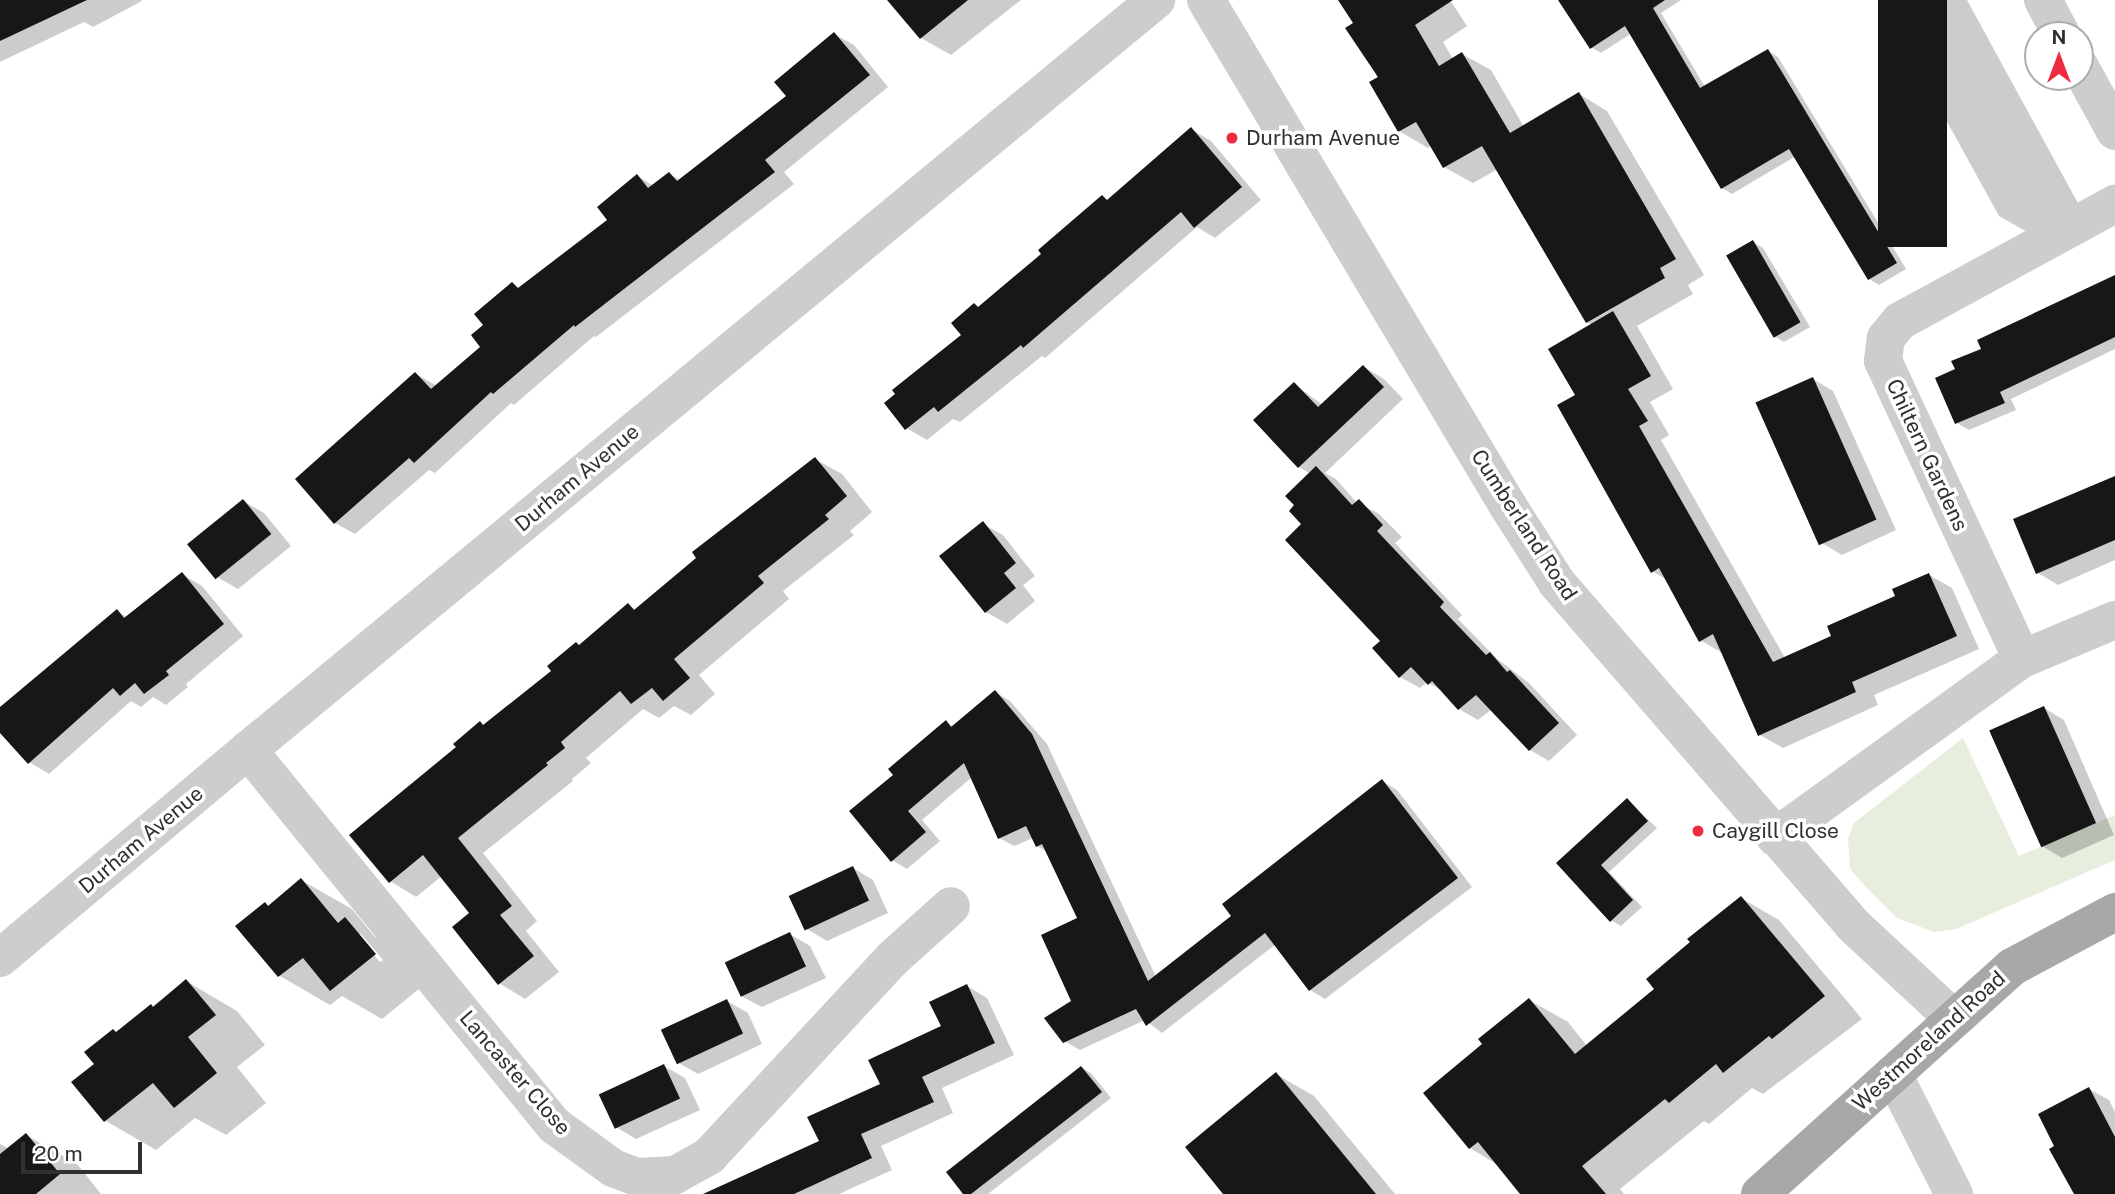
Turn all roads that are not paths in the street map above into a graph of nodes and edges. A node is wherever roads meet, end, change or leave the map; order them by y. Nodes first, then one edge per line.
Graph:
1 (1156, 0) edge
2 (1206, 0) edge
3 (2043, 0) edge
4 (2054, 21) edge
5 (2093, 91) edge
6 (2115, 131) edge
7 (2115, 204) edge
8 (2115, 620) edge
9 (2022, 659) junction
10 (248, 750) junction
11 (1775, 838) junction
12 (951, 906) dead end
13 (2115, 912) edge
14 (0, 958) edge
15 (1954, 1018) junction
16 (1893, 1074) junction
17 (1760, 1194) edge
18 (1954, 1194) edge

1 - 10 street, Durham Avenue
2 - 11 street, Cumberland Road
3 - 4 street
5 - 6 street
7 - 9 street, Chiltern Gardens
8 - 9 street
9 - 11 street
10 - 12 street, Lancaster Close
10 - 14 street, Durham Avenue
11 - 15 street, Cumberland Road
13 - 15 main road, Westmoreland Road
15 - 16 main road, Westmoreland Road
16 - 17 main road, Westmoreland Road
16 - 18 street

